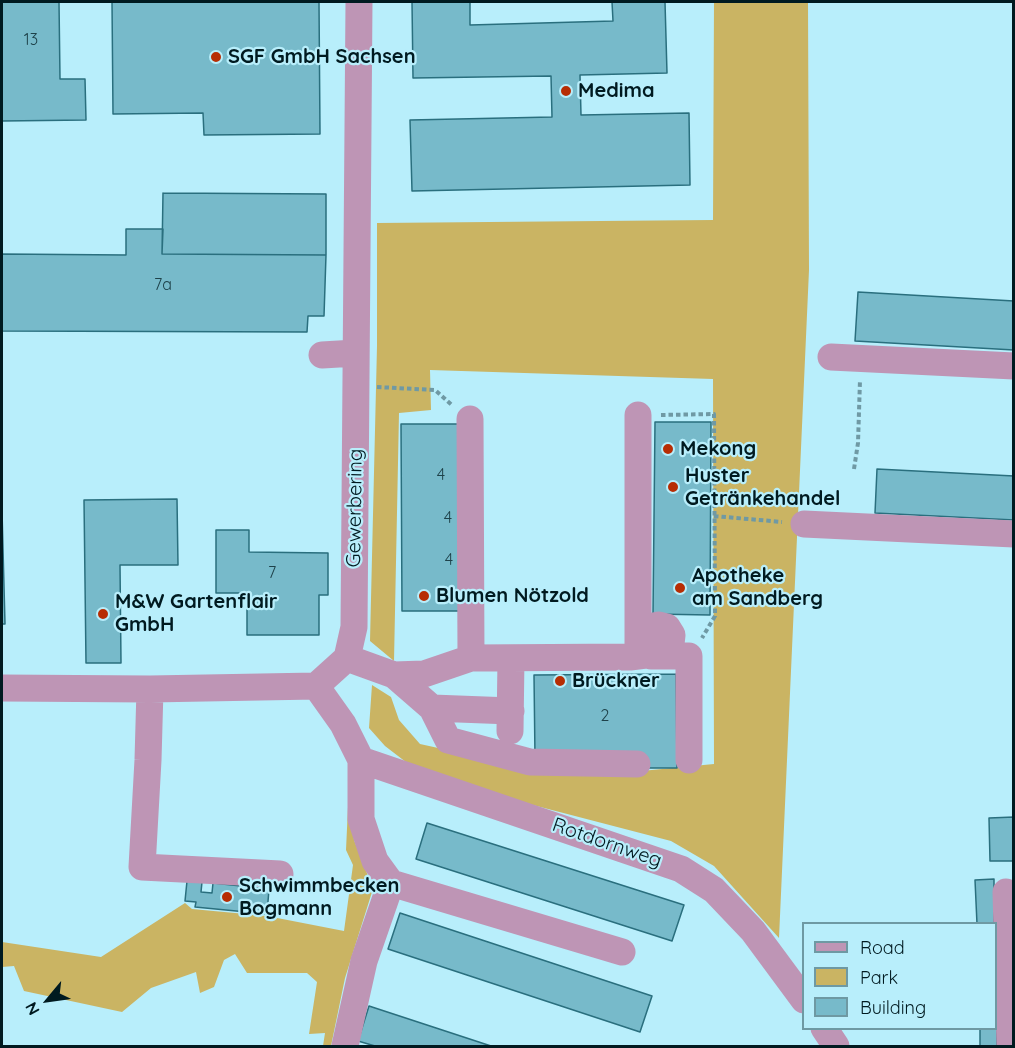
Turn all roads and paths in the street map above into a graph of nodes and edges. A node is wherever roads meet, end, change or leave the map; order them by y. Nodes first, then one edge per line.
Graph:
1 (359, 2) edge
2 (357, 353) junction
3 (322, 355) dead end
4 (831, 357) dead end
5 (861, 359) junction
6 (1014, 366) edge
7 (356, 386) junction
8 (638, 416) joint
9 (470, 419) joint
10 (854, 470) dead end
11 (714, 516) junction
12 (804, 524) joint
13 (1014, 534) edge
14 (638, 656) junction
15 (688, 656) junction
16 (347, 658) junction
17 (471, 658) junction
18 (511, 658) junction
19 (394, 675) junction
20 (316, 686) junction
21 (2, 688) edge
22 (150, 689) junction
23 (432, 708) junction
24 (361, 760) junction
25 (689, 760) dead end
26 (637, 764) dead end
27 (280, 874) dead end
28 (391, 883) junction
29 (1006, 892) dead end
30 (622, 952) dead end
31 (802, 997) edge
32 (825, 1030) edge
33 (345, 1047) edge
34 (836, 1047) edge
35 (1010, 1047) edge

1 - 2 street, Gewerbering
2 - 3 street
2 - 7 street, Gewerbering
4 - 5 street
5 - 6 street
5 - 10 path
7 - 9 path
7 - 16 street, Gewerbering
8 - 11 path
8 - 14 street
9 - 17 street
11 - 12 path
11 - 15 path
12 - 13 street
14 - 15 street
14 - 18 street
15 - 25 street
16 - 19 street
16 - 20 street
17 - 18 street
17 - 19 street
18 - 23 street
19 - 23 street
20 - 22 street
20 - 24 street
21 - 22 street
22 - 27 street
23 - 26 street
24 - 28 street
24 - 31 street, Rotdornweg
28 - 30 street
28 - 33 street
29 - 35 street
32 - 34 street

